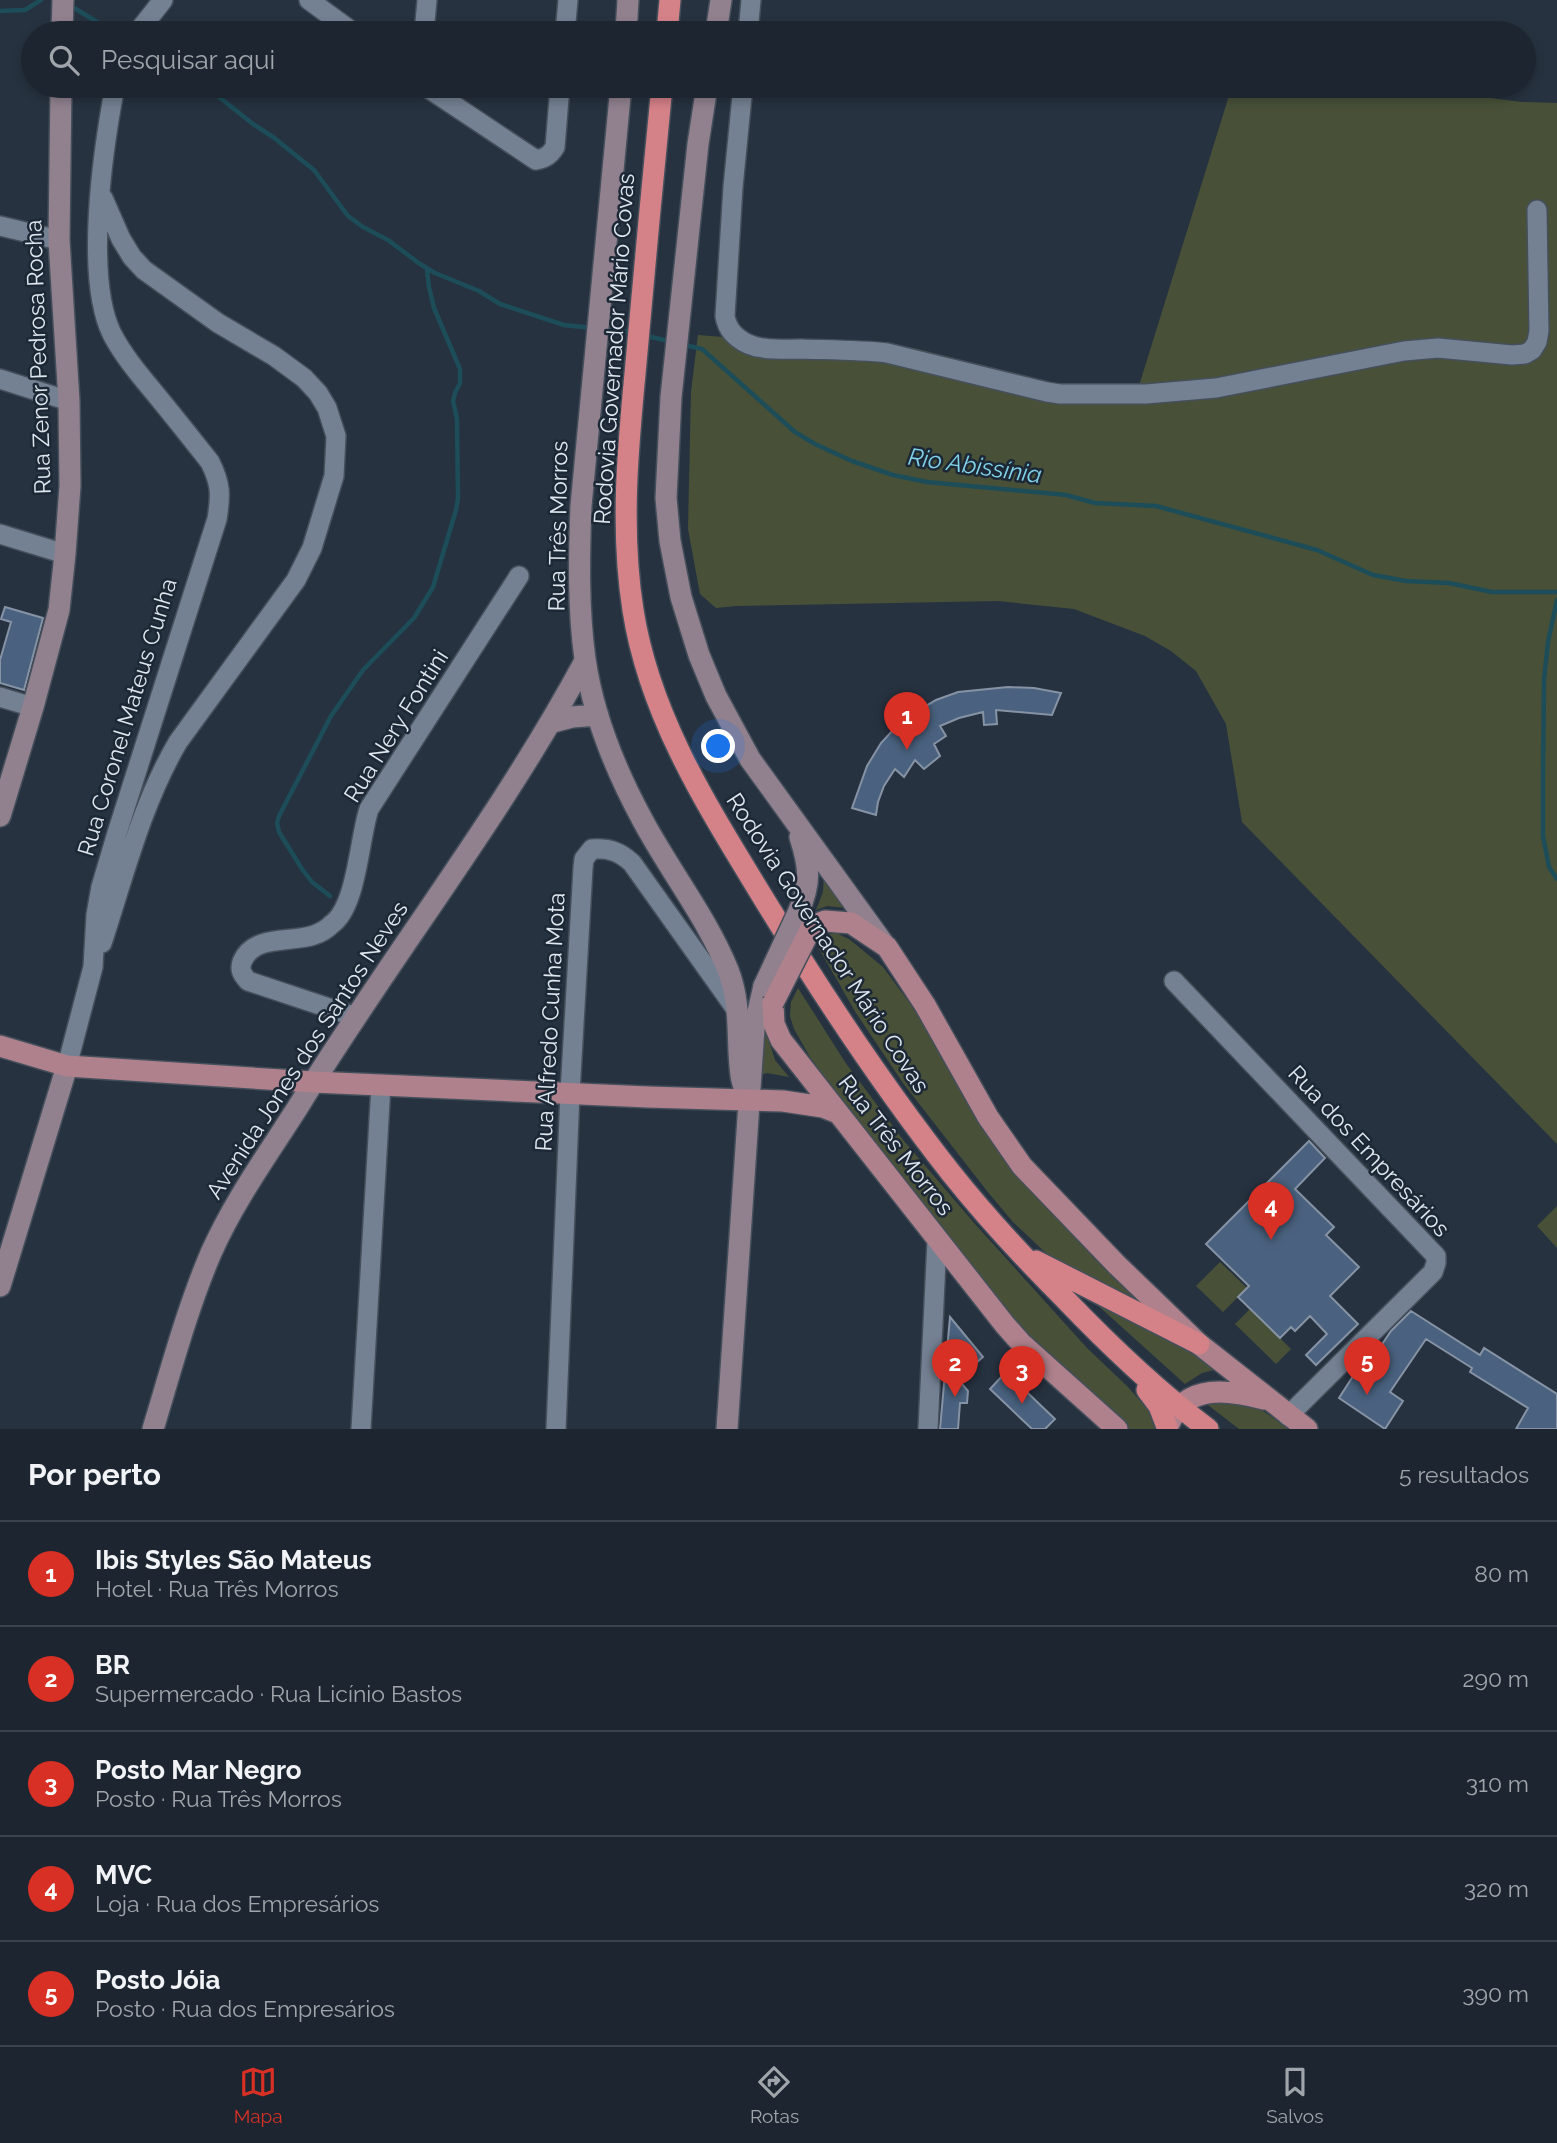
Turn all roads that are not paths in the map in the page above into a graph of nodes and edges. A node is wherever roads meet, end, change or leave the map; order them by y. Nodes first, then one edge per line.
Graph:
1 (163, 0) edge
2 (309, 0) edge
3 (427, 0) edge
4 (568, 0) edge
5 (628, 0) edge
6 (670, 0) edge
7 (721, 0) edge
8 (751, 0) edge
9 (146, 21) edge
10 (338, 21) edge
11 (425, 21) edge
12 (566, 21) edge
13 (627, 21) edge
14 (668, 21) edge
15 (718, 21) edge
16 (749, 21) edge
17 (61, 98) edge
18 (113, 98) edge
19 (442, 98) edge
20 (560, 98) edge
21 (620, 98) edge
22 (661, 98) edge
23 (705, 98) edge
24 (742, 98) edge
25 (100, 191) junction
26 (1536, 210) dead end
27 (0, 226) edge
28 (59, 240) junction
29 (0, 379) edge
30 (69, 401) junction
31 (0, 534) edge
32 (65, 554) junction
33 (519, 576) dead end
34 (586, 661) junction
35 (0, 697) edge
36 (33, 707) junction
37 (598, 715) junction
38 (553, 722) junction
39 (0, 816) edge
40 (794, 820) junction
41 (805, 920) junction
42 (887, 947) junction
43 (93, 967) junction
44 (1174, 981) dead end
45 (768, 994) junction
46 (739, 1013) junction
47 (356, 1017) junction
48 (0, 1046) edge
49 (67, 1066) junction
50 (313, 1082) junction
51 (381, 1085) junction
52 (570, 1093) junction
53 (748, 1100) junction
54 (838, 1113) junction
55 (937, 1240) junction
56 (1018, 1252) junction
57 (0, 1286) edge
58 (1199, 1344) junction
59 (1112, 1348) junction
60 (1085, 1400) junction
61 (1270, 1401) junction
62 (1178, 1407) junction
63 (1288, 1416) junction
64 (1167, 1428) edge
65 (153, 1429) edge
66 (361, 1429) edge
67 (556, 1429) edge
68 (727, 1429) edge
69 (928, 1429) edge
70 (1092, 1429) edge
71 (1117, 1429) edge
72 (1208, 1429) edge
73 (1307, 1429) edge

1 - 9 street
2 - 10 street
3 - 11 street
4 - 12 street
5 - 13 main road
6 - 14 highway
7 - 15 main road
8 - 16 street
17 - 28 main road, Rua Zenor Pedrosa Rocha
18 - 25 street, Rua Coronel Mateus Cunha
19 - 20 street
21 - 34 main road, Rua Três Morros
22 - 56 highway, Rodovia Governador Mário Covas
23 - 40 main road
24 - 26 street
25 - 43 street, Rua Coronel Mateus Cunha
25 - 43 street
27 - 28 street
28 - 30 main road, Rua Zenor Pedrosa Rocha
29 - 30 street
30 - 32 main road, Rua Zenor Pedrosa Rocha
31 - 32 street
32 - 36 main road, Rua Zenor Pedrosa Rocha
33 - 47 street, Rua Nery Fontini
34 - 37 main road, Rua Três Morros
34 - 38 main road, Avenida Jones dos Santos Neves
35 - 36 street
36 - 39 main road, Rua Zenor Pedrosa Rocha
37 - 38 main road
37 - 46 main road, Rua Três Morros
38 - 47 main road, Avenida Jones dos Santos Neves
40 - 41 main road
40 - 42 main road
41 - 42 main road
41 - 45 main road, bridge
42 - 58 main road
43 - 49 street, Rua Coronel Mateus Cunha
44 - 63 street, Rua dos Empresários
45 - 53 main road
45 - 54 main road, Rua Três Morros
46 - 52 street, Rua Alfredo Cunha Mota
46 - 53 main road, Rua Três Morros
47 - 50 main road, Avenida Jones dos Santos Neves
48 - 49 main road
49 - 50 main road
49 - 57 main road, Rua Coronel Mateus Cunha
50 - 51 main road
50 - 65 main road, Avenida Jones dos Santos Neves
51 - 52 main road
51 - 66 street
52 - 53 main road
52 - 67 street, Rua Alfredo Cunha Mota
53 - 54 main road
53 - 68 main road
54 - 55 main road, Rua Três Morros
55 - 60 main road, Rua Três Morros
55 - 69 street
56 - 58 highway
56 - 59 highway, Rodovia Governador Mário Covas
58 - 61 main road
59 - 62 highway, Rodovia Governador Mário Covas
59 - 64 highway
60 - 70 main road
60 - 71 main road, Rua Três Morros
61 - 62 main road
61 - 63 main road
62 - 64 main road
62 - 72 highway, Rodovia Governador Mário Covas
63 - 73 main road

